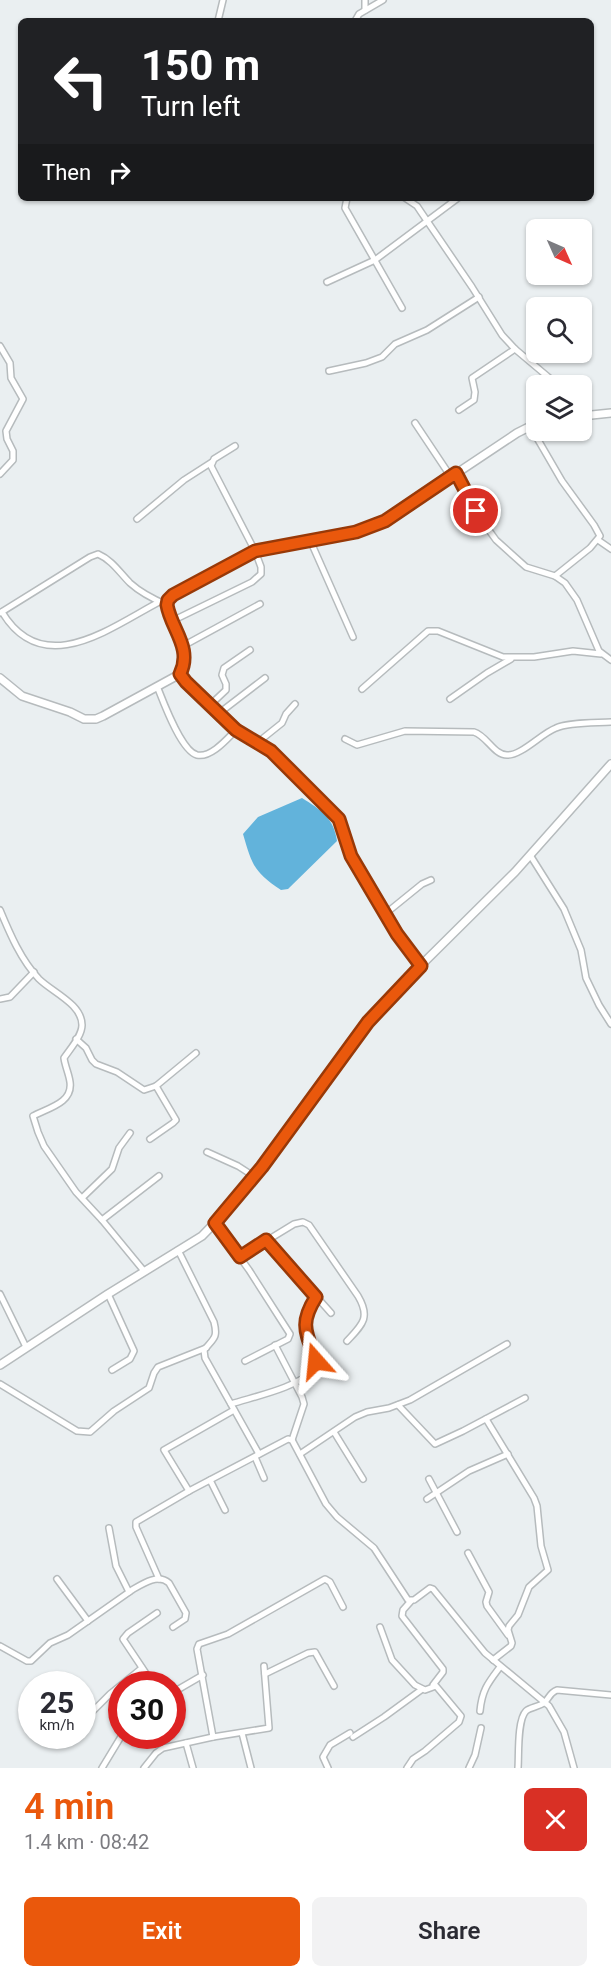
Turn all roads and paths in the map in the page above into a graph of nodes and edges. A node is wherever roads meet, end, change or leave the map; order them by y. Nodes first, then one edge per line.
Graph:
1 (223, 0) edge
2 (365, 0) edge
3 (383, 0) edge
4 (365, 10) junction
5 (219, 18) edge
6 (358, 18) edge
7 (346, 201) edge
8 (410, 201) edge
9 (454, 201) edge
10 (428, 222) junction
11 (375, 260) junction
12 (327, 282) dead end
13 (478, 297) junction
14 (402, 308) dead end
15 (0, 346) edge
16 (515, 349) junction
17 (328, 371) dead end
18 (546, 375) edge
19 (459, 410) dead end
20 (611, 413) edge
21 (592, 415) edge
22 (415, 423) dead end
23 (526, 429) edge
24 (541, 441) edge
25 (234, 446) dead end
26 (212, 462) junction
27 (0, 474) edge
28 (453, 475) junction
29 (137, 519) dead end
30 (310, 540) junction
31 (598, 540) junction
32 (611, 549) edge
33 (255, 551) junction
34 (555, 576) junction
35 (159, 602) junction
36 (260, 604) dead end
37 (167, 605) junction
38 (1, 613) edge
39 (172, 621) junction
40 (353, 637) dead end
41 (183, 646) junction
42 (250, 650) dead end
43 (601, 654) junction
44 (513, 658) junction
45 (611, 660) edge
46 (180, 674) junction
47 (0, 678) edge
48 (265, 678) dead end
49 (157, 686) junction
50 (362, 689) dead end
51 (450, 699) dead end
52 (295, 704) dead end
53 (209, 706) junction
54 (218, 714) junction
55 (611, 722) edge
56 (236, 730) junction
57 (345, 740) dead end
58 (257, 743) junction
59 (611, 764) edge
60 (530, 855) junction
61 (431, 880) dead end
62 (0, 910) edge
63 (385, 914) junction
64 (421, 966) junction
65 (34, 972) junction
66 (0, 999) edge
67 (611, 1024) edge
68 (76, 1039) junction
69 (196, 1053) dead end
70 (156, 1086) junction
71 (130, 1133) dead end
72 (150, 1139) dead end
73 (207, 1152) dead end
74 (159, 1176) dead end
75 (255, 1177) junction
76 (82, 1198) junction
77 (308, 1217) dead end
78 (102, 1220) junction
79 (298, 1222) junction
80 (215, 1223) junction
81 (266, 1240) junction
82 (178, 1250) junction
83 (240, 1257) junction
84 (144, 1271) junction
85 (0, 1294) edge
86 (108, 1294) junction
87 (316, 1297) junction
88 (332, 1313) dead end
89 (346, 1341) dead end
90 (507, 1344) dead end
91 (275, 1345) junction
92 (26, 1347) junction
93 (206, 1348) junction
94 (245, 1361) dead end
95 (0, 1365) edge
96 (112, 1370) dead end
97 (295, 1383) junction
98 (0, 1384) edge
99 (525, 1398) dead end
100 (231, 1404) junction
101 (398, 1405) junction
102 (234, 1410) junction
103 (486, 1419) junction
104 (334, 1432) junction
105 (291, 1440) junction
106 (300, 1454) junction
107 (508, 1454) junction
108 (257, 1455) junction
109 (264, 1478) dead end
110 (363, 1479) dead end
111 (429, 1479) dead end
112 (210, 1480) junction
113 (189, 1491) junction
114 (435, 1493) junction
115 (427, 1499) dead end
116 (225, 1510) dead end
117 (108, 1528) dead end
118 (457, 1532) dead end
119 (468, 1553) dead end
120 (57, 1579) dead end
121 (159, 1579) junction
122 (129, 1592) junction
123 (411, 1601) junction
124 (343, 1607) dead end
125 (157, 1613) dead end
126 (88, 1621) junction
127 (173, 1627) dead end
128 (380, 1627) dead end
129 (510, 1637) junction
130 (0, 1646) edge
131 (493, 1660) junction
132 (264, 1666) dead end
133 (142, 1668) junction
134 (503, 1669) junction
135 (144, 1671) edge
136 (265, 1674) junction
137 (203, 1675) junction
138 (186, 1685) edge
139 (334, 1686) dead end
140 (434, 1686) junction
141 (421, 1690) junction
142 (611, 1695) edge
143 (542, 1701) junction
144 (96, 1708) edge
145 (480, 1711) dead end
146 (481, 1728) dead end
147 (242, 1733) junction
148 (213, 1737) junction
149 (186, 1743) joint
150 (114, 1749) edge
151 (162, 1749) edge
152 (102, 1768) edge
153 (144, 1768) edge
154 (193, 1768) edge
155 (251, 1768) edge
156 (328, 1768) edge
157 (407, 1768) edge
158 (469, 1768) edge
159 (518, 1768) edge
160 (574, 1768) edge

1 - 5 street
2 - 4 street
3 - 4 street
4 - 6 street
7 - 11 street
8 - 10 street
9 - 10 street
10 - 11 street
10 - 13 street
11 - 12 street
11 - 14 street
13 - 16 street
13 - 17 street
15 - 27 street
16 - 18 street
16 - 19 street
20 - 21 street
22 - 28 street
23 - 28 street
24 - 31 street
25 - 26 street
26 - 29 street
26 - 33 street
28 - 30 street
28 - 34 street
30 - 33 street
30 - 40 street
31 - 32 street
31 - 34 street
33 - 37 street
33 - 39 street
34 - 43 street
35 - 37 street
35 - 38 street
35 - 38 street
36 - 41 street
37 - 39 street
39 - 41 street
41 - 46 street
42 - 53 street
43 - 44 street
43 - 45 street
44 - 50 street
44 - 51 street
46 - 49 street
46 - 53 street
47 - 49 street
48 - 54 street
49 - 56 street
52 - 58 street
53 - 54 street
54 - 56 street
55 - 57 street
56 - 58 street
58 - 63 street
59 - 60 street
60 - 64 street
60 - 67 street
61 - 63 street
62 - 65 street
63 - 64 street
64 - 75 street
65 - 66 street
65 - 68 street
68 - 70 street
68 - 76 street
69 - 70 street
70 - 72 street
71 - 76 street
73 - 75 street
74 - 78 street
75 - 80 street
76 - 78 street
77 - 79 street
78 - 84 street
79 - 81 street
79 - 89 street
80 - 82 street
80 - 83 street
81 - 83 street
81 - 87 street
82 - 84 street
82 - 93 street
83 - 91 street
84 - 86 street
85 - 92 street
86 - 92 street
86 - 96 street
87 - 88 street
87 - 97 street
90 - 101 street
91 - 94 street
91 - 97 street
92 - 95 street
93 - 98 street
93 - 100 street
97 - 100 street
97 - 105 street
99 - 103 street
100 - 102 street
101 - 103 street
101 - 104 street
102 - 108 street
102 - 113 street
103 - 107 street
104 - 106 street
104 - 110 street
105 - 106 street
105 - 108 street
106 - 123 street
107 - 114 street
107 - 129 street
108 - 109 street
108 - 112 street
111 - 114 street
112 - 113 street
112 - 116 street
113 - 121 street
114 - 115 street
114 - 118 street
117 - 122 street
119 - 129 street
120 - 126 street
121 - 122 street
121 - 127 street
122 - 126 street
123 - 131 street
123 - 140 street
124 - 137 street
125 - 133 street
126 - 130 street
128 - 141 street
129 - 131 street
131 - 134 street
132 - 136 street
133 - 135 street
133 - 144 street
134 - 143 street
134 - 145 street
136 - 139 street
136 - 147 street
137 - 138 street
137 - 148 street
140 - 141 street
140 - 157 street
141 - 156 street
142 - 143 street
143 - 159 street
143 - 160 street
146 - 158 street
147 - 148 street
147 - 155 street
148 - 149 street
149 - 154 street
150 - 152 street
151 - 153 street

